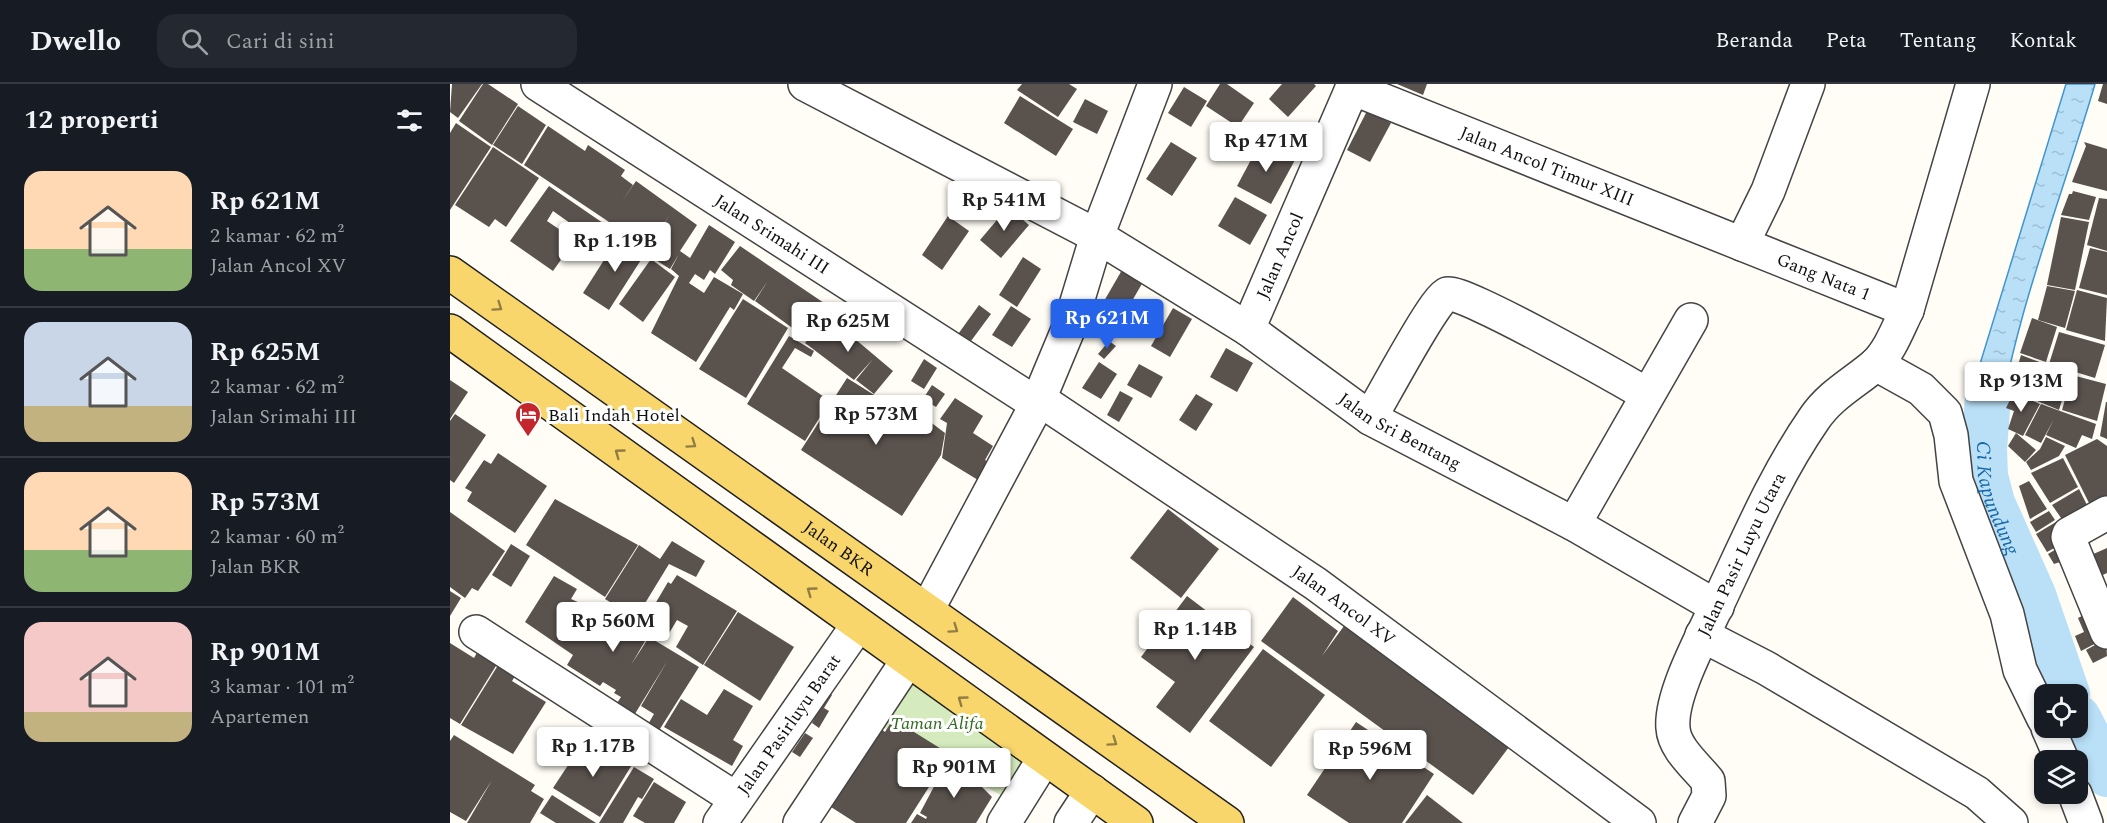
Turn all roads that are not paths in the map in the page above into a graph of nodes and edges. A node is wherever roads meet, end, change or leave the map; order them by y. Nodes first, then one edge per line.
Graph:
1 (538, 84) edge
2 (805, 84) edge
3 (1155, 84) edge
4 (1808, 84) edge
5 (1973, 84) edge
6 (1353, 86) edge
7 (1097, 236) junction
8 (1742, 244) junction
9 (450, 273) edge
10 (1907, 310) junction
11 (1691, 320) dead end
12 (1248, 329) junction
13 (450, 332) edge
14 (1876, 364) junction
15 (1646, 393) junction
16 (1038, 401) junction
17 (1370, 418) junction
18 (2107, 513) edge
19 (1574, 524) junction
20 (927, 610) junction
21 (1709, 621) junction
22 (858, 626) junction
23 (476, 632) dead end
24 (2107, 632) edge
25 (908, 660) junction
26 (2034, 699) edge
27 (1044, 759) junction
28 (1092, 791) junction
29 (2079, 804) edge
30 (729, 815) edge
31 (800, 823) edge
32 (1004, 823) edge
33 (1071, 823) edge
34 (1137, 823) edge
35 (1227, 823) edge
36 (1639, 823) edge
37 (1695, 823) edge
38 (2012, 823) edge
39 (2086, 823) edge

1 - 16 street, Jalan Srimahi III
2 - 7 street, Jalan Sri Bentang
3 - 7 street
4 - 8 street
5 - 10 street, Jalan Pasir Luyu Utara
6 - 8 street, Jalan Ancol Timur XIII
6 - 12 street, Jalan Ancol
7 - 12 street, Jalan Sri Bentang
7 - 16 street
8 - 10 street, Gang Nata 1
9 -> 20 main road, Jalan BKR
10 - 14 street, Jalan Pasir Luyu Utara
11 - 15 street
12 - 17 street, Jalan Sri Bentang
22 -> 13 main road
14 - 21 street, Jalan Pasir Luyu Utara
14 - 26 street
15 - 17 street
15 - 19 street
16 - 20 street
16 - 36 street, Jalan Ancol XV
17 - 19 street, Jalan Sri Bentang
18 - 24 street
19 - 21 street, Jalan Sri Bentang
20 -> 35 main road, Jalan BKR
21 - 37 street, Jalan Pasir Luyu Utara
21 - 38 street, Jalan Sri Bentang
22 - 25 main road
22 - 30 street, Jalan Pasirluyu Barat
23 - 30 street
27 -> 25 main road
25 - 31 street
27 - 28 main road
27 - 32 street
28 - 33 street
28 - 34 main road
29 - 39 street

